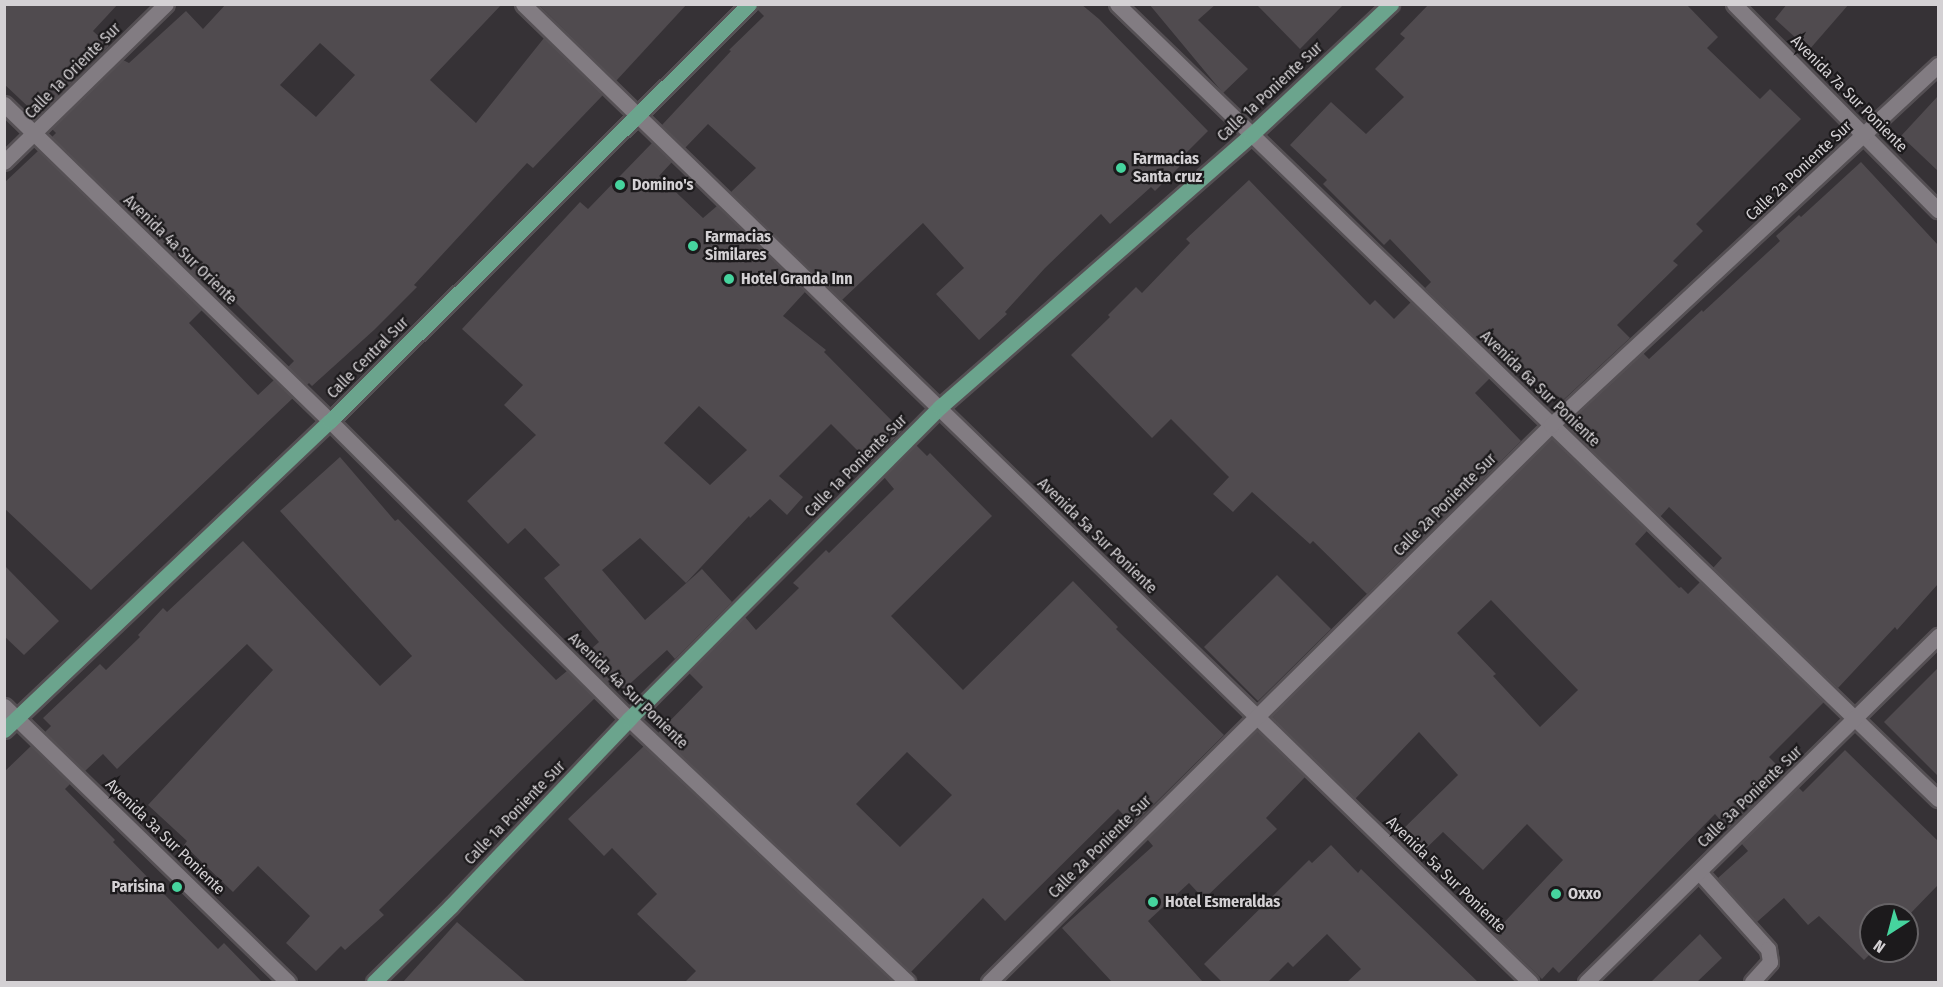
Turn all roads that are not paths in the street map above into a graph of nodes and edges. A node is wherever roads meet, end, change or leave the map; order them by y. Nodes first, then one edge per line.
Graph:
1 (166, 4) edge
2 (523, 4) edge
3 (749, 4) edge
4 (1117, 4) edge
5 (1391, 4) edge
6 (1734, 4) edge
7 (1938, 65) edge
8 (4, 104) edge
9 (639, 115) junction
10 (35, 134) junction
11 (1251, 135) junction
12 (1864, 135) junction
13 (4, 162) edge
14 (1938, 210) edge
15 (939, 407) junction
16 (330, 421) junction
17 (1551, 425) junction
18 (1938, 636) edge
19 (4, 706) edge
20 (1258, 717) junction
21 (17, 718) junction
22 (629, 719) junction
23 (1856, 720) junction
24 (4, 730) edge
25 (1938, 799) edge
26 (1699, 872) junction
27 (288, 982) edge
28 (374, 982) edge
29 (907, 982) edge
30 (989, 982) edge
31 (1530, 982) edge
32 (1586, 982) edge
33 (1752, 982) edge

1 - 10 street, Calle 1a Oriente Sur
2 - 9 street, Avenida 5a Sur Poniente
3 - 9 main road, Calle Central Sur
4 - 11 street, Avenida 6a Sur Poniente
5 - 11 main road, Calle 1a Poniente Sur
6 - 12 street, Avenida 7a Sur Poniente
7 - 12 street, Calle 2a Poniente Sur
8 - 10 street, Avenida 4a Sur Oriente
9 - 15 street, Avenida 5a Sur Poniente
9 - 16 main road, Calle Central Sur
10 - 13 street, Calle 1a Oriente Sur
10 - 16 street, Avenida 4a Sur Oriente
11 - 15 main road, Calle 1a Poniente Sur
11 - 17 street, Avenida 6a Sur Poniente
12 - 14 street, Avenida 7a Sur Poniente
12 - 17 street, Calle 2a Poniente Sur
15 - 20 street, Avenida 5a Sur Poniente
15 - 22 main road, Calle 1a Poniente Sur
16 - 21 main road, Calle Central Sur
16 - 22 street, Avenida 4a Sur Poniente
17 - 20 street, Calle 2a Poniente Sur
17 - 23 street, Avenida 6a Sur Poniente
18 - 23 street, Calle 3a Poniente Sur
19 - 21 street, Avenida 3a Sur Poniente
20 - 30 street, Calle 2a Poniente Sur
20 - 31 street, Avenida 5a Sur Poniente
21 - 24 main road, Calle Central Sur
21 - 27 street, Avenida 3a Sur Poniente
22 - 28 main road, Calle 1a Poniente Sur
22 - 29 street, Avenida 4a Sur Poniente
23 - 25 street, Avenida 6a Sur Poniente
23 - 26 street, Calle 3a Poniente Sur
26 - 32 street, Calle 3a Poniente Sur
26 - 33 street

